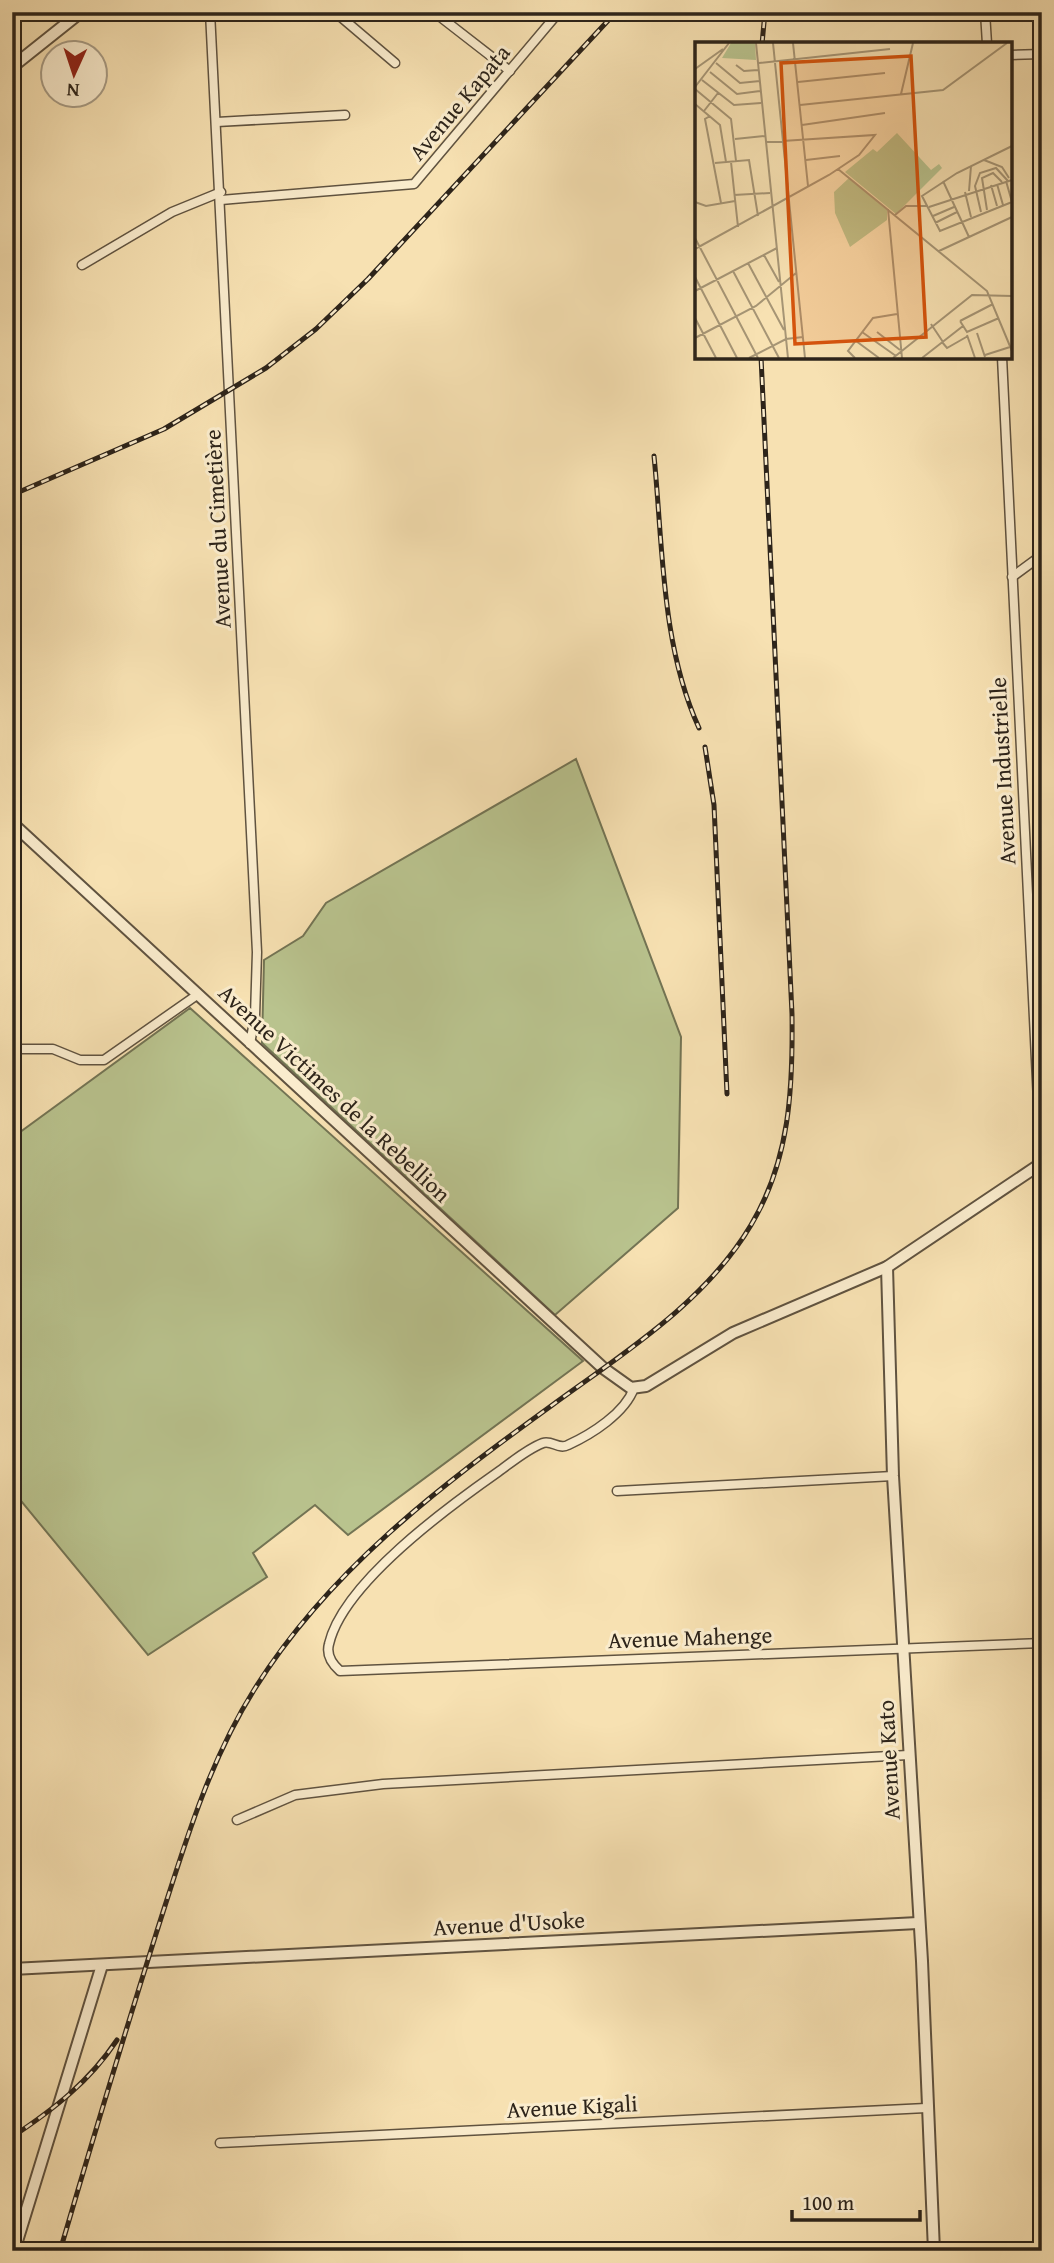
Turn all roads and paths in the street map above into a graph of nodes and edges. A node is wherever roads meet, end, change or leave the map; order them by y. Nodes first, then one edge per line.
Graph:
1 (81, 12) edge
2 (210, 12) edge
3 (335, 12) edge
4 (434, 12) edge
5 (559, 12) edge
6 (985, 12) edge
7 (987, 42) edge
8 (1042, 54) edge
9 (1012, 55) edge
10 (395, 63) dead end
11 (12, 67) edge
12 (510, 71) junction
13 (345, 116) dead end
14 (217, 122) junction
15 (221, 196) junction
16 (82, 265) dead end
17 (1002, 359) edge
18 (1042, 555) edge
19 (1012, 577) junction
20 (12, 823) edge
21 (197, 995) junction
22 (250, 1044) junction
23 (12, 1049) edge
24 (1041, 1163) edge
25 (1042, 1184) edge
26 (887, 1267) junction
27 (635, 1388) junction
28 (893, 1476) junction
29 (617, 1492) dead end
30 (1042, 1643) edge
31 (902, 1648) junction
32 (908, 1755) junction
33 (237, 1820) dead end
34 (918, 1923) junction
35 (102, 1965) junction
36 (12, 1969) edge
37 (926, 2108) junction
38 (220, 2143) dead end
39 (14, 2251) edge
40 (934, 2251) edge

1 - 11 street
2 - 14 street, Avenue du Cimetière
3 - 10 street
4 - 12 street
5 - 12 street, Avenue Kapata
6 - 7 street
8 - 9 street
12 - 15 street, Avenue Kapata
13 - 14 street
14 - 15 street, Avenue du Cimetière
15 - 16 street
15 - 22 street, Avenue du Cimetière
17 - 19 street, Avenue Industrielle
18 - 19 street
19 - 24 street, Avenue Industrielle
20 - 21 street, Avenue Victimes de la Rebellion
21 - 22 street, Avenue Victimes de la Rebellion
21 - 23 street
22 - 27 street, Avenue Victimes de la Rebellion
24 - 25 street, Avenue Industrielle
24 - 26 street
26 - 27 street
26 - 28 street, Avenue Kato
27 - 31 street, Avenue Mahenge
28 - 29 street
28 - 31 street, Avenue Kato
30 - 31 street, Avenue Mahenge
31 - 32 street, Avenue Kato
32 - 33 street
32 - 34 street, Avenue Kato
34 - 35 street, Avenue d'Usoke
34 - 37 street, Avenue Kato
35 - 36 street, Avenue d'Usoke
35 - 39 street
37 - 38 street, Avenue Kigali
37 - 40 street, Avenue Kato

